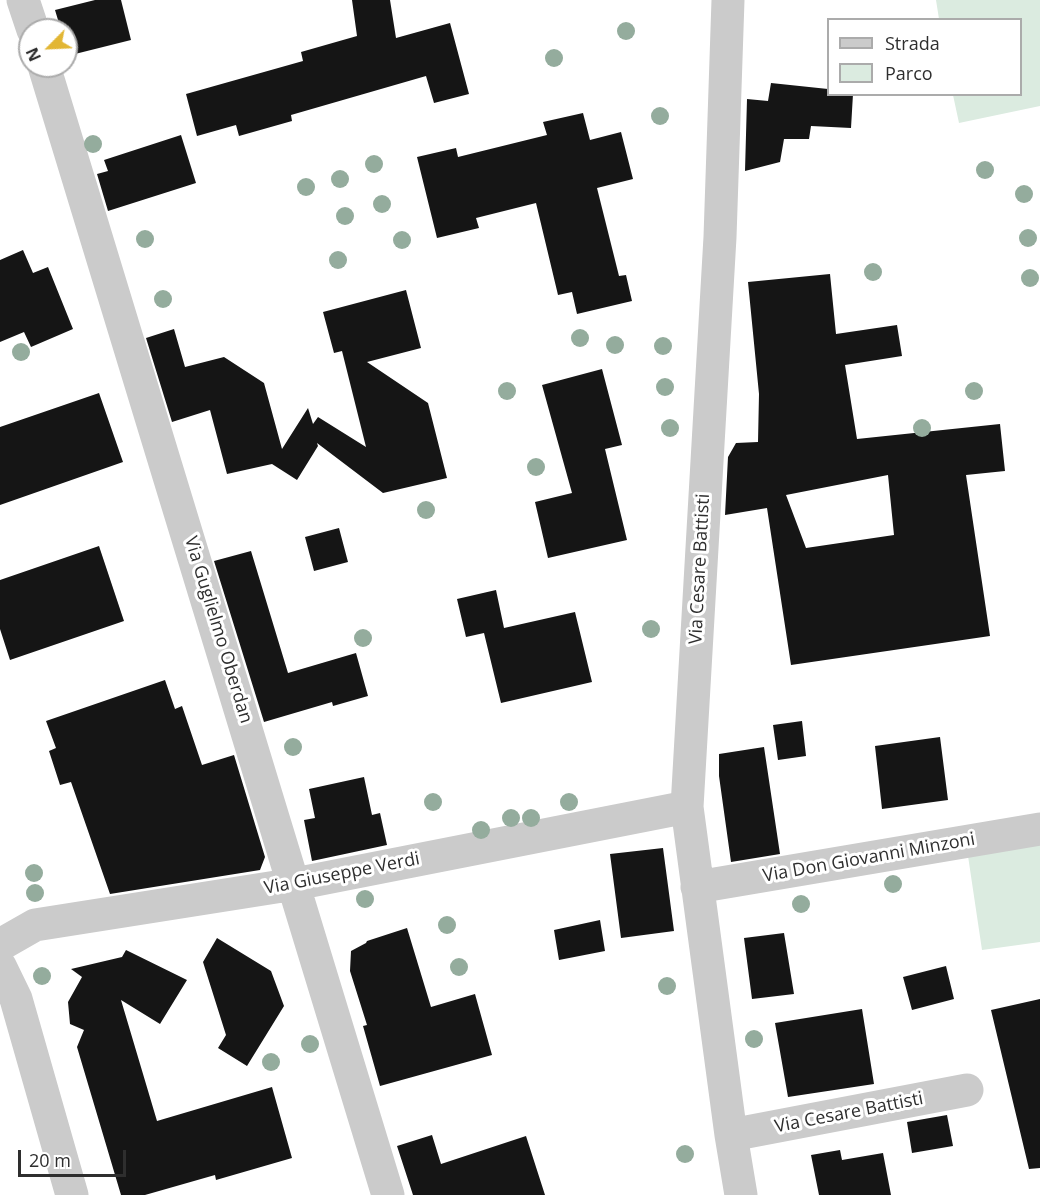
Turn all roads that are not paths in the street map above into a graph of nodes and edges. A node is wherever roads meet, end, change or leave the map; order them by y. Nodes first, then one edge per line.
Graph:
1 (23, 0) edge
2 (728, 0) edge
3 (29, 18) edge
4 (48, 78) edge
5 (687, 807) junction
6 (1040, 829) edge
7 (295, 884) junction
8 (697, 887) junction
9 (0, 945) edge
10 (0, 966) edge
11 (968, 1090) dead end
12 (731, 1136) junction
13 (72, 1195) edge
14 (388, 1195) edge
15 (741, 1195) edge

1 - 3 street
2 - 5 street, Via Cesare Battisti
4 - 7 street, Via Guglielmo Oberdan
5 - 7 street, Via Giuseppe Verdi
5 - 8 street, Via Cesare Battisti
6 - 8 street, Via Don Giovanni Minzoni
7 - 9 street, Via Giuseppe Verdi
7 - 14 street, Via Guglielmo Oberdan
8 - 12 street, Via Cesare Battisti
10 - 13 street
11 - 12 street, Via Cesare Battisti
12 - 15 street, Via Cesare Battisti

